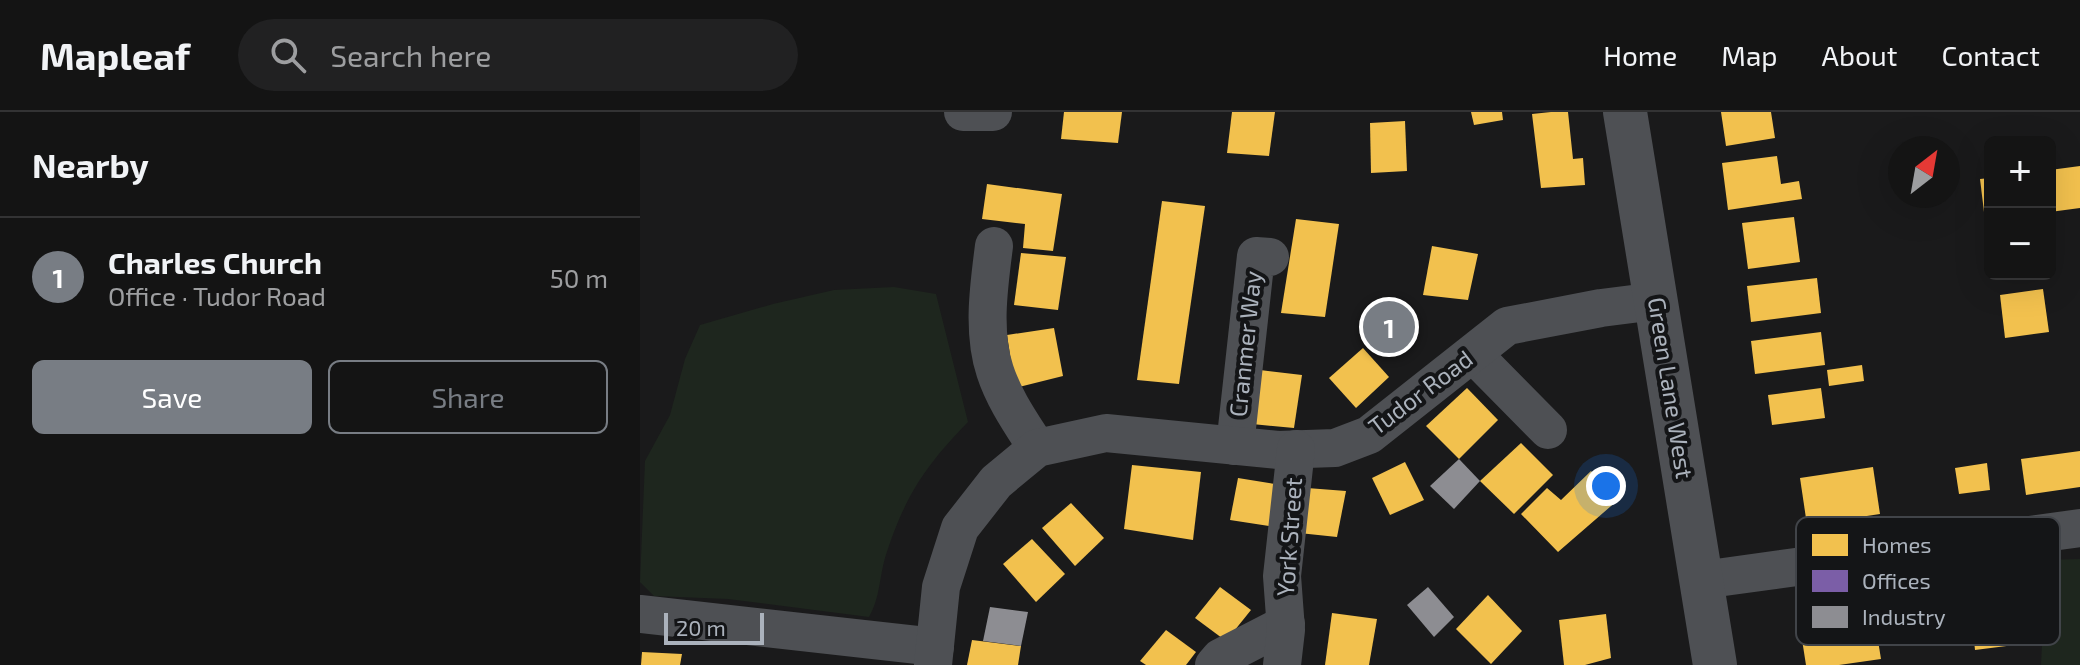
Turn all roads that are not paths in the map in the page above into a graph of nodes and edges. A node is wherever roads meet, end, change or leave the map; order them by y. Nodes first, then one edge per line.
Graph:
1 (963, 112) edge
2 (993, 112) edge
3 (1625, 112) edge
4 (994, 246) dead end
5 (1270, 257) dead end
6 (1656, 301) junction
7 (1473, 354) junction
8 (1548, 430) dead end
9 (1235, 446) junction
10 (1037, 448) junction
11 (1296, 449) junction
12 (2080, 528) edge
13 (2060, 531) edge
14 (1796, 567) edge
15 (1702, 580) junction
16 (640, 614) edge
17 (1286, 624) junction
18 (934, 656) edge
19 (1214, 665) edge
20 (1282, 665) edge
21 (1715, 665) edge

1 - 2 street
3 - 6 street, Green Lane West
4 - 10 street
5 - 9 street, Cranmer Way
6 - 7 street, Tudor Road
6 - 15 street, Green Lane West
7 - 8 street
7 - 11 street, Tudor Road
9 - 10 street, Tudor Road
9 - 11 street, Tudor Road
10 - 18 street, Tudor Road
11 - 17 street, York Street
12 - 13 street
14 - 15 street
15 - 21 street, Green Lane West
16 - 18 street
17 - 19 street, York Street
17 - 20 street, York Street

